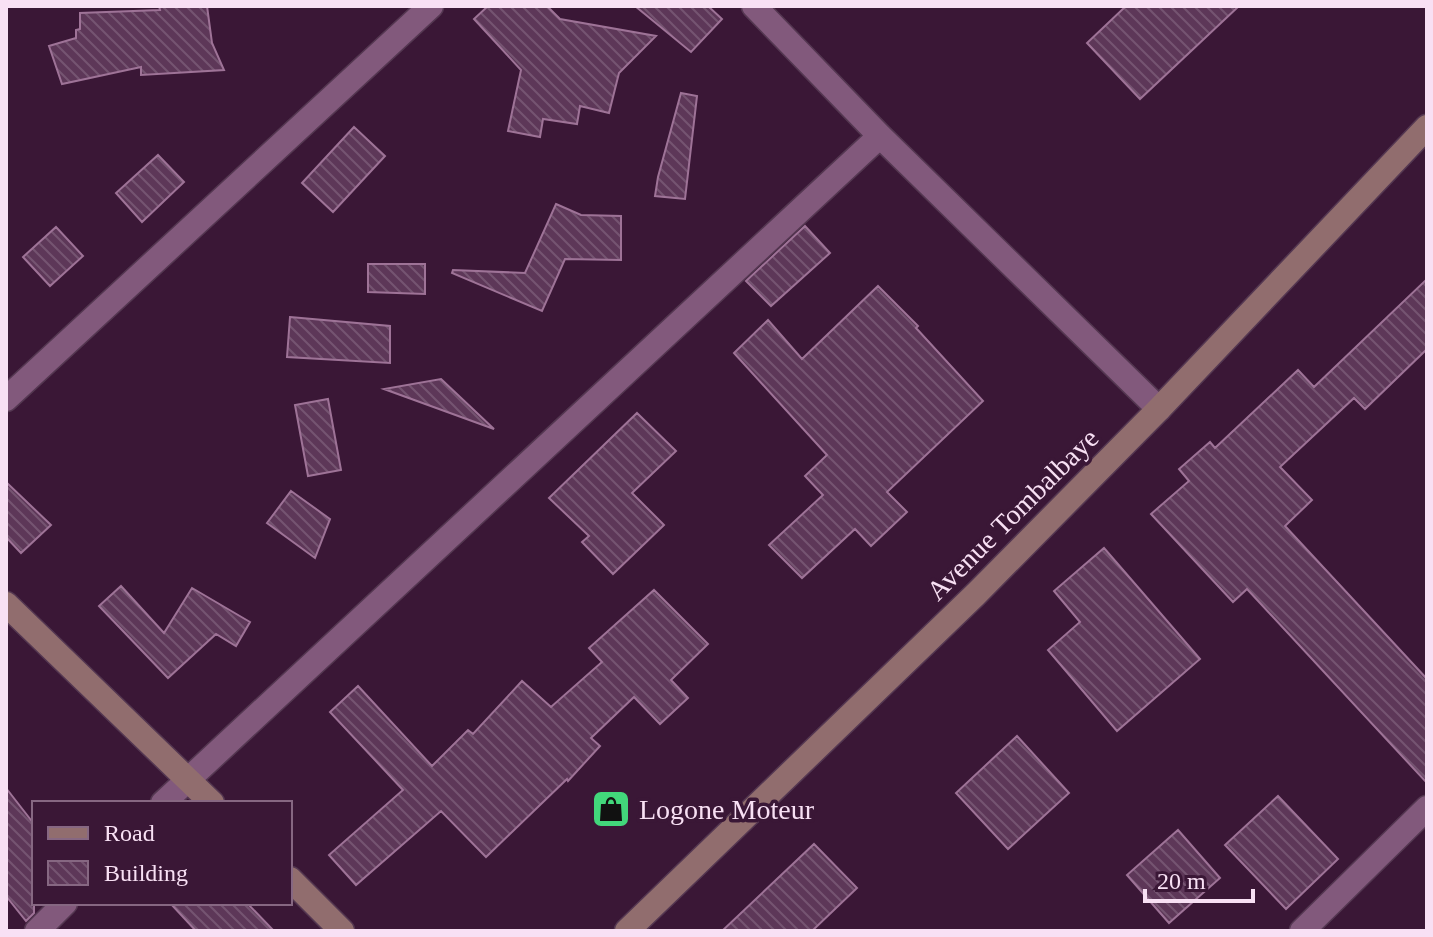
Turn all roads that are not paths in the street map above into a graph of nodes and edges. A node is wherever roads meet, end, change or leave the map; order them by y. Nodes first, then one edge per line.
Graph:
1 (431, 6) edge
2 (754, 6) edge
3 (1427, 127) edge
4 (880, 136) junction
5 (6, 399) edge
6 (1159, 409) junction
7 (6, 604) edge
8 (187, 778) junction
9 (165, 801) edge
10 (210, 801) edge
11 (1427, 808) edge
12 (292, 881) edge
13 (63, 905) edge
14 (37, 931) edge
15 (342, 931) edge
16 (627, 931) edge
17 (1302, 931) edge

1 - 5 street
2 - 4 street
3 - 6 main road, Avenue Tombalbaye
4 - 6 street
4 - 8 street
6 - 16 main road, Avenue Tombalbaye
7 - 8 main road
8 - 9 street
8 - 10 main road
11 - 17 street
12 - 15 main road
13 - 14 street

